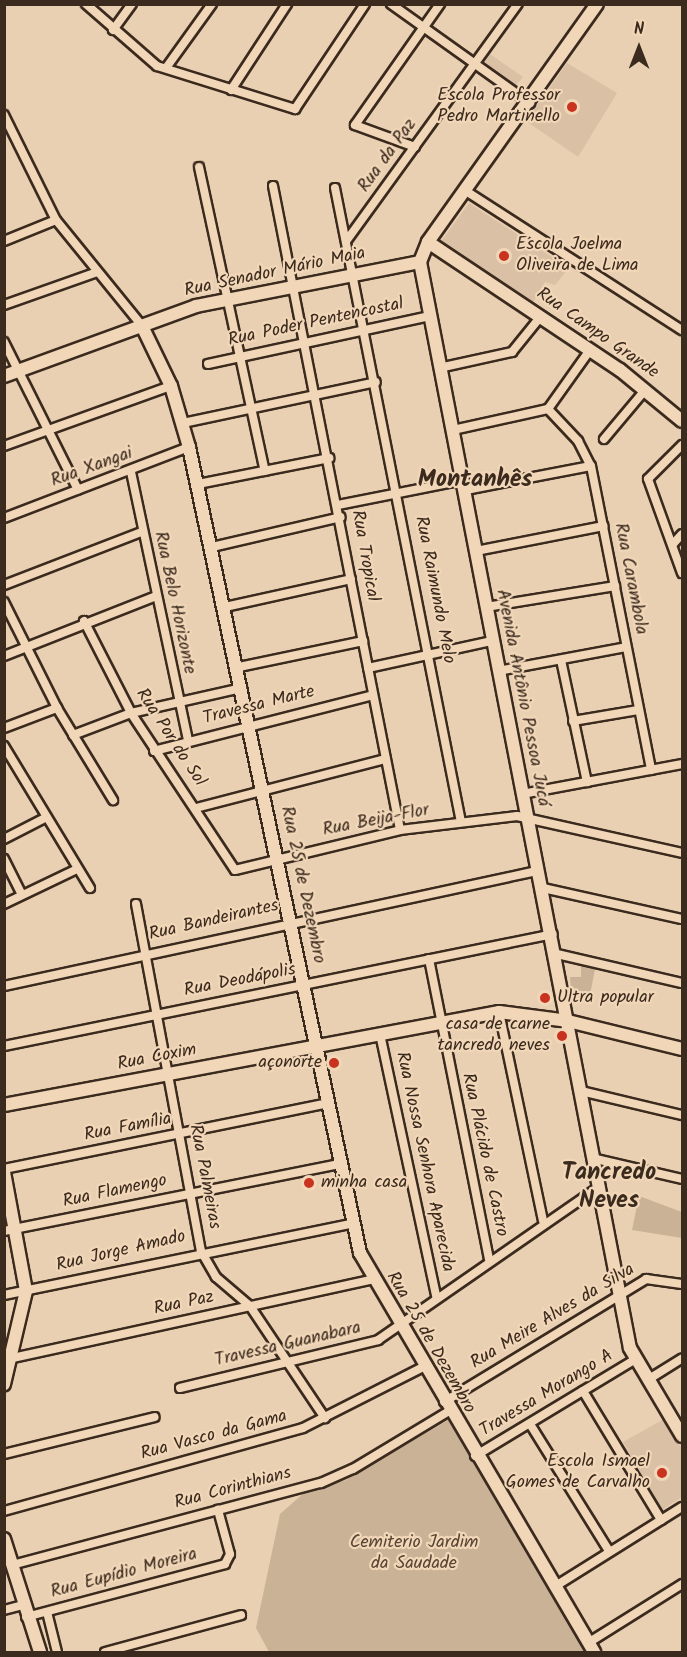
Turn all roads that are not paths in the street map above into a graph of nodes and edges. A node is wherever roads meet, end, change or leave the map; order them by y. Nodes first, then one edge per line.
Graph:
1 (86, 4) edge
2 (132, 4) edge
3 (212, 4) edge
4 (287, 4) edge
5 (365, 4) edge
6 (391, 4) edge
7 (440, 4) edge
8 (518, 4) edge
9 (597, 4) edge
10 (423, 27) junction
11 (113, 30) junction
12 (475, 65) junction
13 (166, 68) junction
14 (231, 90) junction
15 (531, 103) junction
16 (4, 115) edge
17 (416, 147) junction
18 (199, 167) dead end
19 (273, 186) dead end
20 (335, 188) dead end
21 (466, 191) junction
22 (56, 220) junction
23 (347, 240) junction
24 (4, 241) edge
25 (428, 242) junction
26 (420, 262) junction
27 (97, 272) junction
28 (356, 274) junction
29 (294, 288) junction
30 (230, 299) junction
31 (4, 305) edge
32 (430, 316) junction
33 (541, 316) junction
34 (142, 326) junction
35 (682, 330) edge
36 (366, 331) junction
37 (4, 342) edge
38 (304, 343) junction
39 (590, 350) junction
40 (242, 354) junction
41 (208, 364) dead end
42 (439, 368) junction
43 (20, 371) junction
44 (4, 376) edge
45 (376, 382) junction
46 (171, 386) junction
47 (646, 390) junction
48 (315, 396) junction
49 (251, 409) junction
50 (548, 409) junction
51 (682, 421) edge
52 (183, 423) junction
53 (51, 429) junction
54 (453, 430) junction
55 (604, 439) dead end
56 (682, 445) edge
57 (4, 447) edge
58 (189, 447) junction
59 (329, 458) junction
60 (591, 466) junction
61 (265, 471) junction
62 (131, 472) junction
63 (198, 484) junction
64 (465, 485) junction
65 (78, 490) junction
66 (399, 493) junction
67 (338, 506) junction
68 (4, 518) edge
69 (341, 518) junction
70 (604, 526) junction
71 (141, 532) junction
72 (682, 534) edge
73 (673, 544) junction
74 (212, 547) junction
75 (476, 550) junction
76 (682, 573) edge
77 (351, 579) junction
78 (4, 585) edge
79 (615, 586) junction
80 (156, 596) junction
81 (4, 602) edge
82 (486, 607) junction
83 (225, 608) junction
84 (84, 621) junction
85 (492, 640) junction
86 (363, 641) junction
87 (27, 646) junction
88 (626, 647) junction
89 (429, 653) junction
90 (4, 656) edge
91 (561, 660) junction
92 (238, 667) junction
93 (368, 668) junction
94 (498, 671) junction
95 (242, 688) junction
96 (373, 695) junction
97 (179, 703) junction
98 (57, 708) junction
99 (638, 710) junction
100 (131, 713) junction
101 (573, 721) junction
102 (250, 725) junction
103 (4, 728) edge
104 (73, 735) junction
105 (188, 741) junction
106 (4, 746) edge
107 (154, 751) junction
108 (386, 759) junction
109 (682, 764) edge
110 (651, 770) junction
111 (587, 782) junction
112 (264, 789) junction
113 (522, 794) junction
114 (113, 800) dead end
115 (196, 808) junction
116 (526, 816) junction
117 (45, 818) junction
118 (461, 822) junction
119 (400, 830) junction
120 (4, 839) edge
121 (682, 853) edge
122 (278, 858) junction
123 (4, 860) edge
124 (77, 868) junction
125 (235, 870) joint
126 (537, 871) junction
127 (90, 888) dead end
128 (543, 888) junction
129 (22, 895) junction
130 (4, 904) edge
131 (136, 904) dead end
132 (682, 919) edge
133 (290, 920) junction
134 (553, 934) junction
135 (557, 954) junction
136 (146, 955) junction
137 (429, 959) junction
138 (682, 983) edge
139 (305, 985) junction
140 (4, 986) edge
141 (499, 1012) junction
142 (157, 1014) junction
143 (568, 1021) junction
144 (440, 1022) junction
145 (380, 1034) junction
146 (4, 1046) edge
147 (316, 1046) junction
148 (682, 1049) edge
149 (168, 1075) junction
150 (581, 1092) junction
151 (327, 1103) junction
152 (4, 1105) edge
153 (682, 1115) edge
154 (179, 1135) junction
155 (596, 1159) junction
156 (339, 1164) junction
157 (4, 1171) edge
158 (682, 1179) edge
159 (600, 1186) junction
160 (188, 1194) junction
161 (543, 1220) junction
162 (351, 1224) junction
163 (11, 1230) edge
164 (201, 1251) junction
165 (489, 1259) junction
166 (371, 1280) junction
167 (682, 1284) edge
168 (27, 1291) junction
169 (619, 1293) junction
170 (4, 1295) edge
171 (436, 1296) junction
172 (250, 1306) junction
173 (400, 1325) junction
174 (682, 1358) edge
175 (8, 1359) edge
176 (636, 1359) junction
177 (286, 1362) junction
178 (423, 1367) junction
179 (649, 1379) junction
180 (4, 1384) edge
181 (180, 1388) dead end
182 (583, 1390) junction
183 (446, 1406) junction
184 (155, 1417) dead end
185 (325, 1418) junction
186 (530, 1424) junction
187 (682, 1433) edge
188 (4, 1454) edge
189 (475, 1457) junction
190 (682, 1507) edge
191 (218, 1510) junction
192 (4, 1511) edge
193 (661, 1520) junction
194 (4, 1539) edge
195 (609, 1551) junction
196 (12, 1565) junction
197 (682, 1584) edge
198 (554, 1587) junction
199 (4, 1610) edge
200 (24, 1611) junction
201 (47, 1612) junction
202 (241, 1615) dead end
203 (591, 1648) edge
204 (40, 1653) edge
205 (57, 1653) edge
206 (105, 1653) edge

1 - 11 street
2 - 11 street
3 - 13 street
4 - 14 street
5 - 14 street
6 - 10 street
7 - 10 street
8 - 12 street, Rua da Paz
9 - 15 street
10 - 12 street
10 - 17 street
11 - 13 street
12 - 15 street
12 - 17 street, Rua da Paz
13 - 14 street
15 - 21 street
16 - 22 street, Rua 25 de Dezembro
17 - 23 street, Rua da Paz
18 - 30 street
19 - 29 street, Rua Tropical
20 - 23 street, Rua Raimundo Melo
21 - 25 street
21 - 35 street
22 - 24 street
22 - 27 street, Rua 25 de Dezembro
23 - 28 street, Rua Raimundo Melo
25 - 26 street
25 - 33 street, Rua Campo Grande
26 - 28 street, Rua Senador Mário Maia
26 - 32 street, Avenida Antônio Pessoa Jucá
27 - 31 street
27 - 34 street, Rua 25 de Dezembro
28 - 29 street, Rua Senador Mário Maia
28 - 36 street, Rua Raimundo Melo
29 - 30 street, Rua Senador Mário Maia
29 - 38 street, Rua Tropical
30 - 34 street, Rua Senador Mário Maia
30 - 40 street
32 - 36 street, Rua Poder Pentencostal
32 - 42 street, Avenida Antônio Pessoa Jucá
33 - 39 street, Rua Campo Grande
33 - 42 street
34 - 43 street, Rua Senador Mário Maia
34 - 46 street, Rua 25 de Dezembro
36 - 38 street, Rua Poder Pentencostal
36 - 45 street, Rua Raimundo Melo
37 - 43 street
38 - 40 street, Rua Poder Pentencostal
38 - 48 street, Rua Tropical
39 - 47 street, Rua Campo Grande
39 - 50 street
40 - 41 street, Rua Poder Pentencostal
40 - 49 street
42 - 54 street, Avenida Antônio Pessoa Jucá
43 - 44 street, Rua Senador Mário Maia
43 - 53 street
45 - 48 street
45 - 66 street, Rua Raimundo Melo
46 - 52 street, Rua 25 de Dezembro
46 - 53 street
47 - 51 street, Rua Campo Grande
47 - 55 street
48 - 49 street
48 - 59 street, Rua Tropical
49 - 52 street
49 - 61 street
50 - 54 street
50 - 60 street, Rua Carambola
52 - 58 street, Rua 25 de Dezembro
53 - 57 street
53 - 65 street
54 - 64 street, Avenida Antônio Pessoa Jucá
56 - 73 street
58 - 62 street, Rua Xangai
58 - 63 street, Rua 25 de Dezembro
59 - 61 street
59 - 67 street, Rua Tropical
60 - 64 street
60 - 70 street, Rua Carambola
61 - 63 street
62 - 65 street, Rua Xangai
62 - 71 street, Rua Belo Horizonte
63 - 74 street, Rua 25 de Dezembro
64 - 66 street
64 - 75 street, Avenida Antônio Pessoa Jucá
65 - 68 street, Rua Xangai
66 - 67 street
66 - 89 street, Rua Raimundo Melo
67 - 69 street, Rua Tropical
69 - 74 street
69 - 77 street, Rua Tropical
70 - 75 street
70 - 79 street, Rua Carambola
71 - 78 street
71 - 80 street, Rua Belo Horizonte
72 - 73 street
73 - 76 street
74 - 83 street, Rua 25 de Dezembro
75 - 82 street, Avenida Antônio Pessoa Jucá
77 - 83 street
77 - 86 street, Rua Tropical
79 - 82 street
79 - 88 street, Rua Carambola
80 - 84 street
80 - 97 street, Rua Belo Horizonte
81 - 87 street
82 - 85 street, Avenida Antônio Pessoa Jucá
83 - 92 street, Rua 25 de Dezembro
84 - 87 street
84 - 100 street, Rua Por do Sol
85 - 89 street
85 - 94 street, Avenida Antônio Pessoa Jucá
86 - 92 street
86 - 93 street, Rua Tropical
87 - 90 street
87 - 98 street
88 - 91 street
88 - 99 street, Rua Carambola
89 - 93 street
89 - 118 street, Rua Raimundo Melo
91 - 94 street
91 - 101 street
92 - 95 street, Rua 25 de Dezembro
93 - 96 street, Rua Tropical
94 - 113 street, Avenida Antônio Pessoa Jucá
95 - 97 street
95 - 102 street, Rua 25 de Dezembro
96 - 102 street, Travessa Marte
96 - 108 street, Rua Tropical
97 - 100 street
97 - 105 street, Rua Belo Horizonte
98 - 103 street
98 - 104 street
99 - 101 street
99 - 110 street, Rua Carambola
100 - 104 street
100 - 107 street, Rua Por do Sol
101 - 111 street
102 - 105 street, Travessa Marte
102 - 112 street, Rua 25 de Dezembro
104 - 114 street
105 - 107 street, Travessa Marte
106 - 117 street
107 - 115 street, Rua Por do Sol
108 - 112 street
108 - 119 street, Rua Tropical
109 - 110 street
110 - 111 street
111 - 113 street
112 - 115 street
112 - 122 street, Rua 25 de Dezembro
113 - 116 street, Avenida Antônio Pessoa Jucá
115 - 125 street, Rua Por do Sol
116 - 118 street, Rua Beija-Flor
116 - 121 street, Rua Beija-Flor
116 - 126 street, Avenida Antônio Pessoa Jucá
117 - 120 street
117 - 124 street
118 - 119 street, Rua Beija-Flor
119 - 122 street, Rua Beija-Flor
122 - 125 street, Rua Beija-Flor
122 - 133 street, Rua 25 de Dezembro
123 - 129 street
124 - 127 street
124 - 129 street
126 - 128 street, Avenida Antônio Pessoa Jucá
126 - 133 street, Rua Bandeirantes
128 - 132 street
128 - 134 street, Avenida Antônio Pessoa Jucá
129 - 130 street
131 - 136 street, Rua Palmeiras
133 - 136 street, Rua Bandeirantes
133 - 139 street, Rua 25 de Dezembro
134 - 135 street, Avenida Antônio Pessoa Jucá
134 - 137 street, Rua Deodápolis
135 - 138 street
135 - 143 street, Avenida Antônio Pessoa Jucá
136 - 140 street, Rua Bandeirantes
136 - 142 street, Rua Palmeiras
137 - 139 street, Rua Deodápolis
137 - 144 street, Rua Plácido de Castro
139 - 142 street, Rua Deodápolis
139 - 147 street, Rua 25 de Dezembro
141 - 143 street, Rua Coxim
141 - 144 street, Rua Coxim
141 - 161 street
142 - 146 street, Rua Deodápolis
142 - 149 street, Rua Palmeiras
143 - 148 street, Rua Coxim
143 - 150 street, Avenida Antônio Pessoa Jucá
144 - 145 street, Rua Coxim
144 - 165 street, Rua Plácido de Castro
145 - 147 street, Rua Coxim
145 - 171 street, Rua Nossa Senhora Aparecida
147 - 149 street, Rua Coxim
147 - 151 street, Rua 25 de Dezembro
149 - 152 street, Rua Coxim
149 - 154 street, Rua Palmeiras
150 - 153 street
150 - 155 street, Avenida Antônio Pessoa Jucá
151 - 154 street, Rua Família
151 - 156 street, Rua 25 de Dezembro
154 - 157 street, Rua Família
154 - 160 street, Rua Palmeiras
155 - 158 street
155 - 159 street, Avenida Antônio Pessoa Jucá
156 - 160 street, Rua Flamengo
156 - 162 street, Rua 25 de Dezembro
157 - 163 street
159 - 161 street, Travessa Guanabara
159 - 169 street, Avenida Antônio Pessoa Jucá
160 - 163 street, Rua Flamengo
160 - 164 street, Rua Palmeiras
161 - 165 street, Travessa Guanabara
162 - 164 street, Rua Jorge Amado
162 - 166 street, Rua 25 de Dezembro
163 - 168 street
164 - 168 street, Rua Jorge Amado
164 - 172 street, Rua Palmeiras
165 - 171 street, Travessa Guanabara
166 - 172 street, Rua Paz
166 - 173 street, Rua 25 de Dezembro
167 - 169 street, Rua Meire Alves da Silva
168 - 170 street, Rua Jorge Amado
168 - 175 street
169 - 176 street, Avenida Antônio Pessoa Jucá
169 - 183 street, Rua Meire Alves da Silva
171 - 173 street, Travessa Guanabara
172 - 175 street, Rua Paz
172 - 177 street, Rua Palmeiras
173 - 177 street, Travessa Guanabara
173 - 178 street, Rua 25 de Dezembro
174 - 179 street
175 - 180 street
176 - 179 street, Avenida Antônio Pessoa Jucá
176 - 182 street, Travessa Morango A
177 - 181 street, Travessa Guanabara
177 - 185 street, Rua Palmeiras
178 - 183 street, Rua 25 de Dezembro
178 - 185 street, Rua Vasco da Gama
179 - 187 street, Avenida Antônio Pessoa Jucá
182 - 186 street, Travessa Morango A
182 - 193 street
183 - 189 street, Rua 25 de Dezembro
183 - 191 street, Rua Corinthians
184 - 188 street
185 - 192 street, Rua Vasco da Gama
186 - 189 street, Travessa Morango A
186 - 195 street
189 - 198 street, Rua 25 de Dezembro
190 - 193 street
191 - 196 street, Rua Corinthians
191 - 201 street, Rua Eupídio Moreira
193 - 195 street
194 - 196 street
195 - 198 street
196 - 200 street
197 - 203 street
198 - 203 street, Rua 25 de Dezembro
199 - 200 street, Rua Eupídio Moreira
200 - 201 street, Rua Eupídio Moreira
200 - 204 street
201 - 205 street
202 - 206 street

